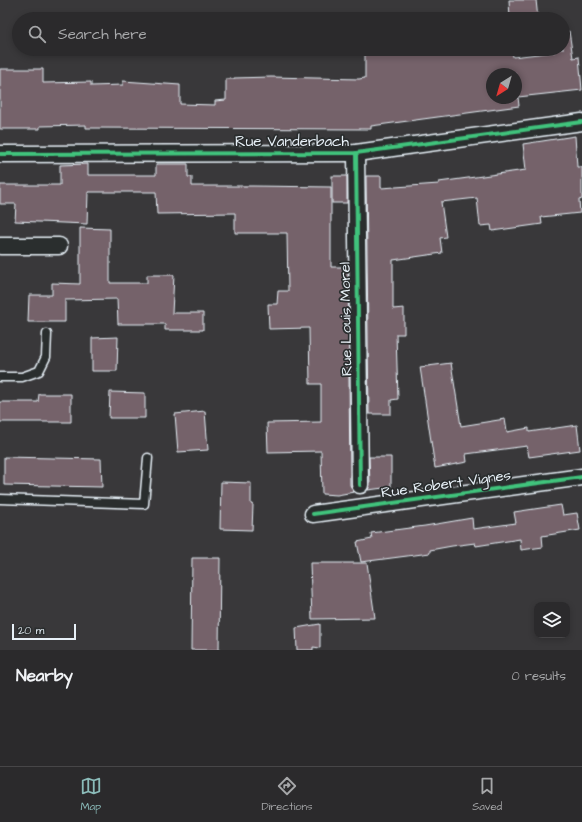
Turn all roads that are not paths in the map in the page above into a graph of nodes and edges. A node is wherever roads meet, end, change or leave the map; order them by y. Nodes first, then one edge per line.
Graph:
1 (582, 122) edge
2 (356, 153) junction
3 (0, 154) edge
4 (0, 246) edge
5 (59, 246) dead end
6 (47, 334) dead end
7 (0, 377) edge
8 (148, 458) dead end
9 (582, 477) edge
10 (360, 485) dead end
11 (0, 499) edge
12 (313, 514) dead end

1 - 2 street, Rue Vanderbach
2 - 3 street, Rue Vanderbach
2 - 10 street, Rue Louis Morel
4 - 5 street
6 - 7 lane
8 - 11 lane
9 - 12 street, Rue Robert Vignes

